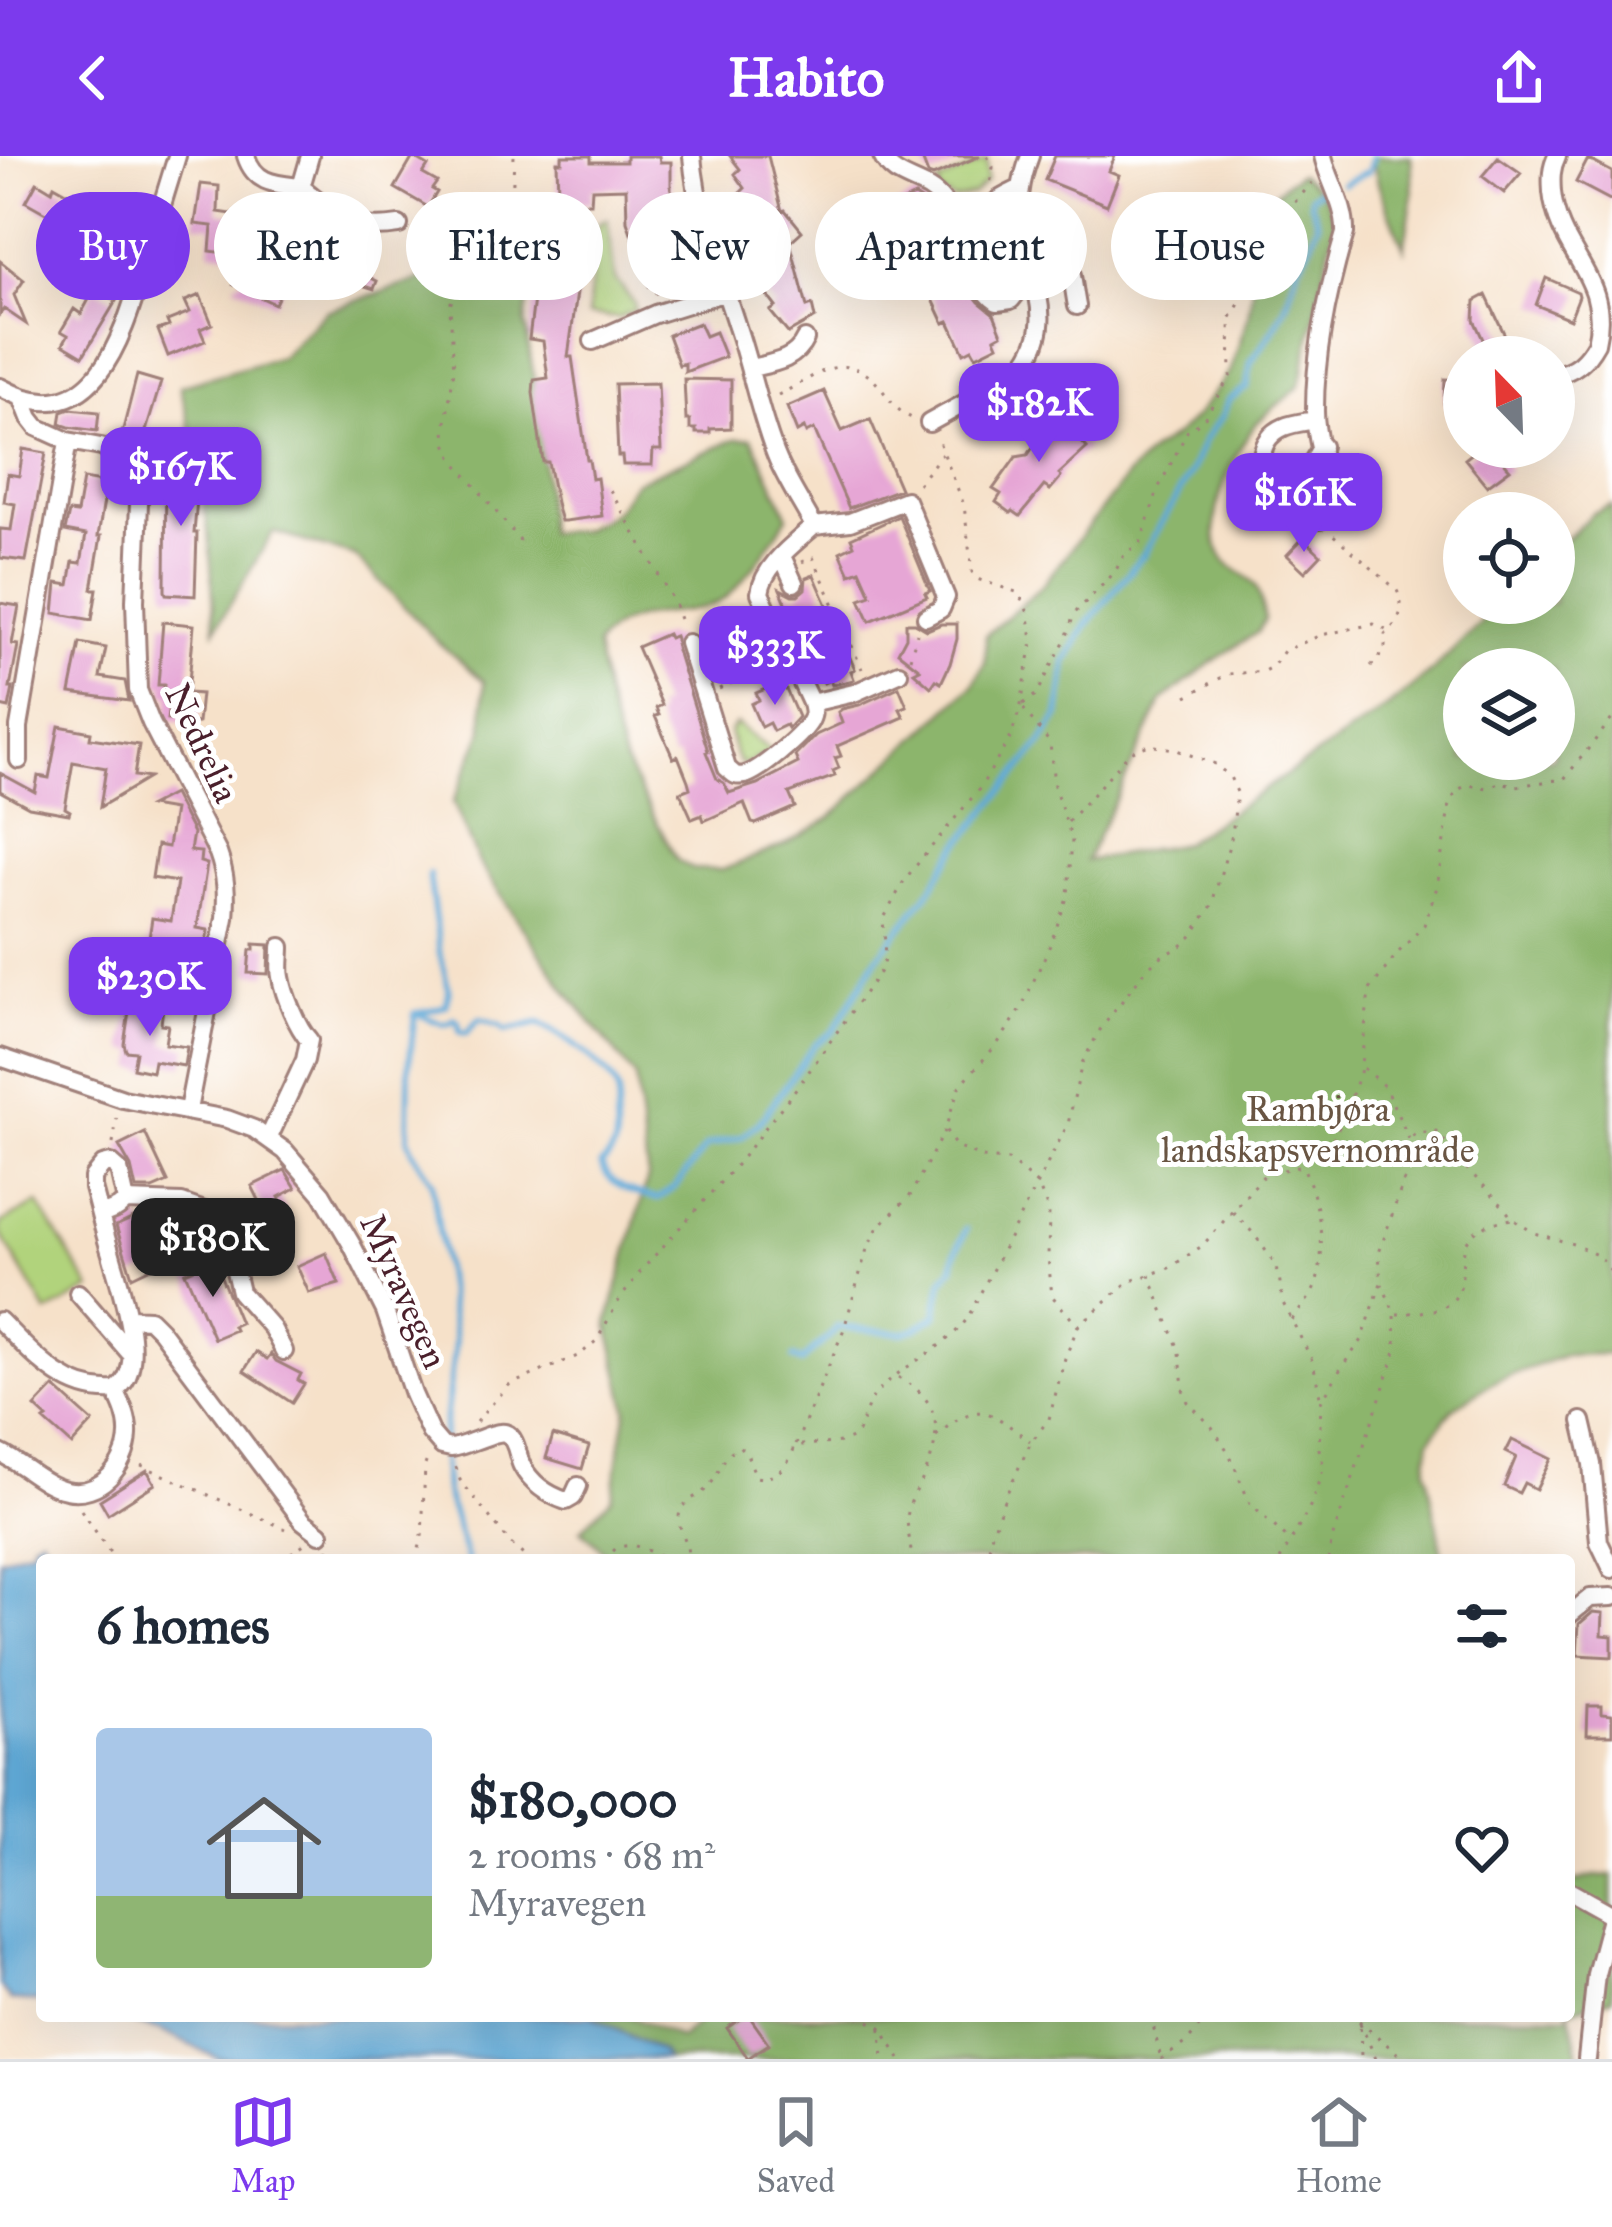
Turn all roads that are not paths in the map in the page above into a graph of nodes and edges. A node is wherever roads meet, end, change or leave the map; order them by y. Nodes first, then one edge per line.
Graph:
1 (177, 156) edge
2 (246, 156) edge
3 (310, 156) edge
4 (692, 156) edge
5 (882, 156) edge
6 (1030, 156) edge
7 (1557, 156) edge
8 (1324, 161) edge
9 (301, 187) junction
10 (1019, 189) junction
11 (698, 192) edge
12 (1019, 192) edge
13 (399, 225) dead end
14 (700, 300) edge
15 (729, 300) edge
16 (1040, 300) edge
17 (1076, 300) edge
18 (1077, 306) dead end
19 (805, 339) dead end
20 (593, 341) dead end
21 (751, 368) junction
22 (1575, 369) edge
23 (0, 387) edge
24 (22, 398) junction
25 (1315, 420) junction
26 (929, 423) road end
27 (68, 441) junction
28 (1322, 446) junction
29 (1320, 520) road end
30 (814, 526) junction
31 (790, 560) junction
32 (794, 584) dead end
33 (926, 617) road end
34 (688, 644) road end
35 (902, 669) road end
36 (812, 703) junction
37 (20, 760) dead end
38 (281, 947) dead end
39 (0, 1057) edge
40 (188, 1110) junction
41 (269, 1137) junction
42 (126, 1201) junction
43 (101, 1215) junction
44 (78, 1293) dead end
45 (130, 1318) junction
46 (0, 1321) edge
47 (130, 1352) junction
48 (284, 1352) dead end
49 (115, 1390) junction
50 (1582, 1421) dead end
51 (0, 1453) edge
52 (578, 1486) dead end
53 (320, 1534) road end
54 (1612, 1569) edge
55 (1612, 1597) edge
56 (1575, 1610) edge
57 (1575, 1894) edge
58 (1612, 1915) edge
59 (1587, 2059) edge

1 - 24 street
2 - 9 street
3 - 9 street
4 - 11 street
5 - 10 street
6 - 10 street
7 - 22 street
8 - 25 street
9 - 13 street
10 - 12 street
14 - 20 street
15 - 21 street
16 - 26 street
17 - 18 street
19 - 21 street
21 - 30 street
23 - 24 street, Nedrelia
24 - 27 street, Nedrelia
25 - 28 street
25 - 28 street
27 - 37 street
27 - 40 street, Nedrelia
28 - 29 street
30 - 31 street
30 - 33 street
31 - 32 street
31 - 36 street
34 - 36 street
35 - 36 street
38 - 41 street
39 - 40 street, Myravegen
40 - 41 street, Myravegen
41 - 52 street, Myravegen
42 - 43 street
42 - 43 street
42 - 48 street
43 - 45 street
44 - 47 street
45 - 47 street
45 - 53 street
46 - 49 street
47 - 49 street
49 - 51 street
50 - 54 street
55 - 56 street
57 - 58 street
58 - 59 street

